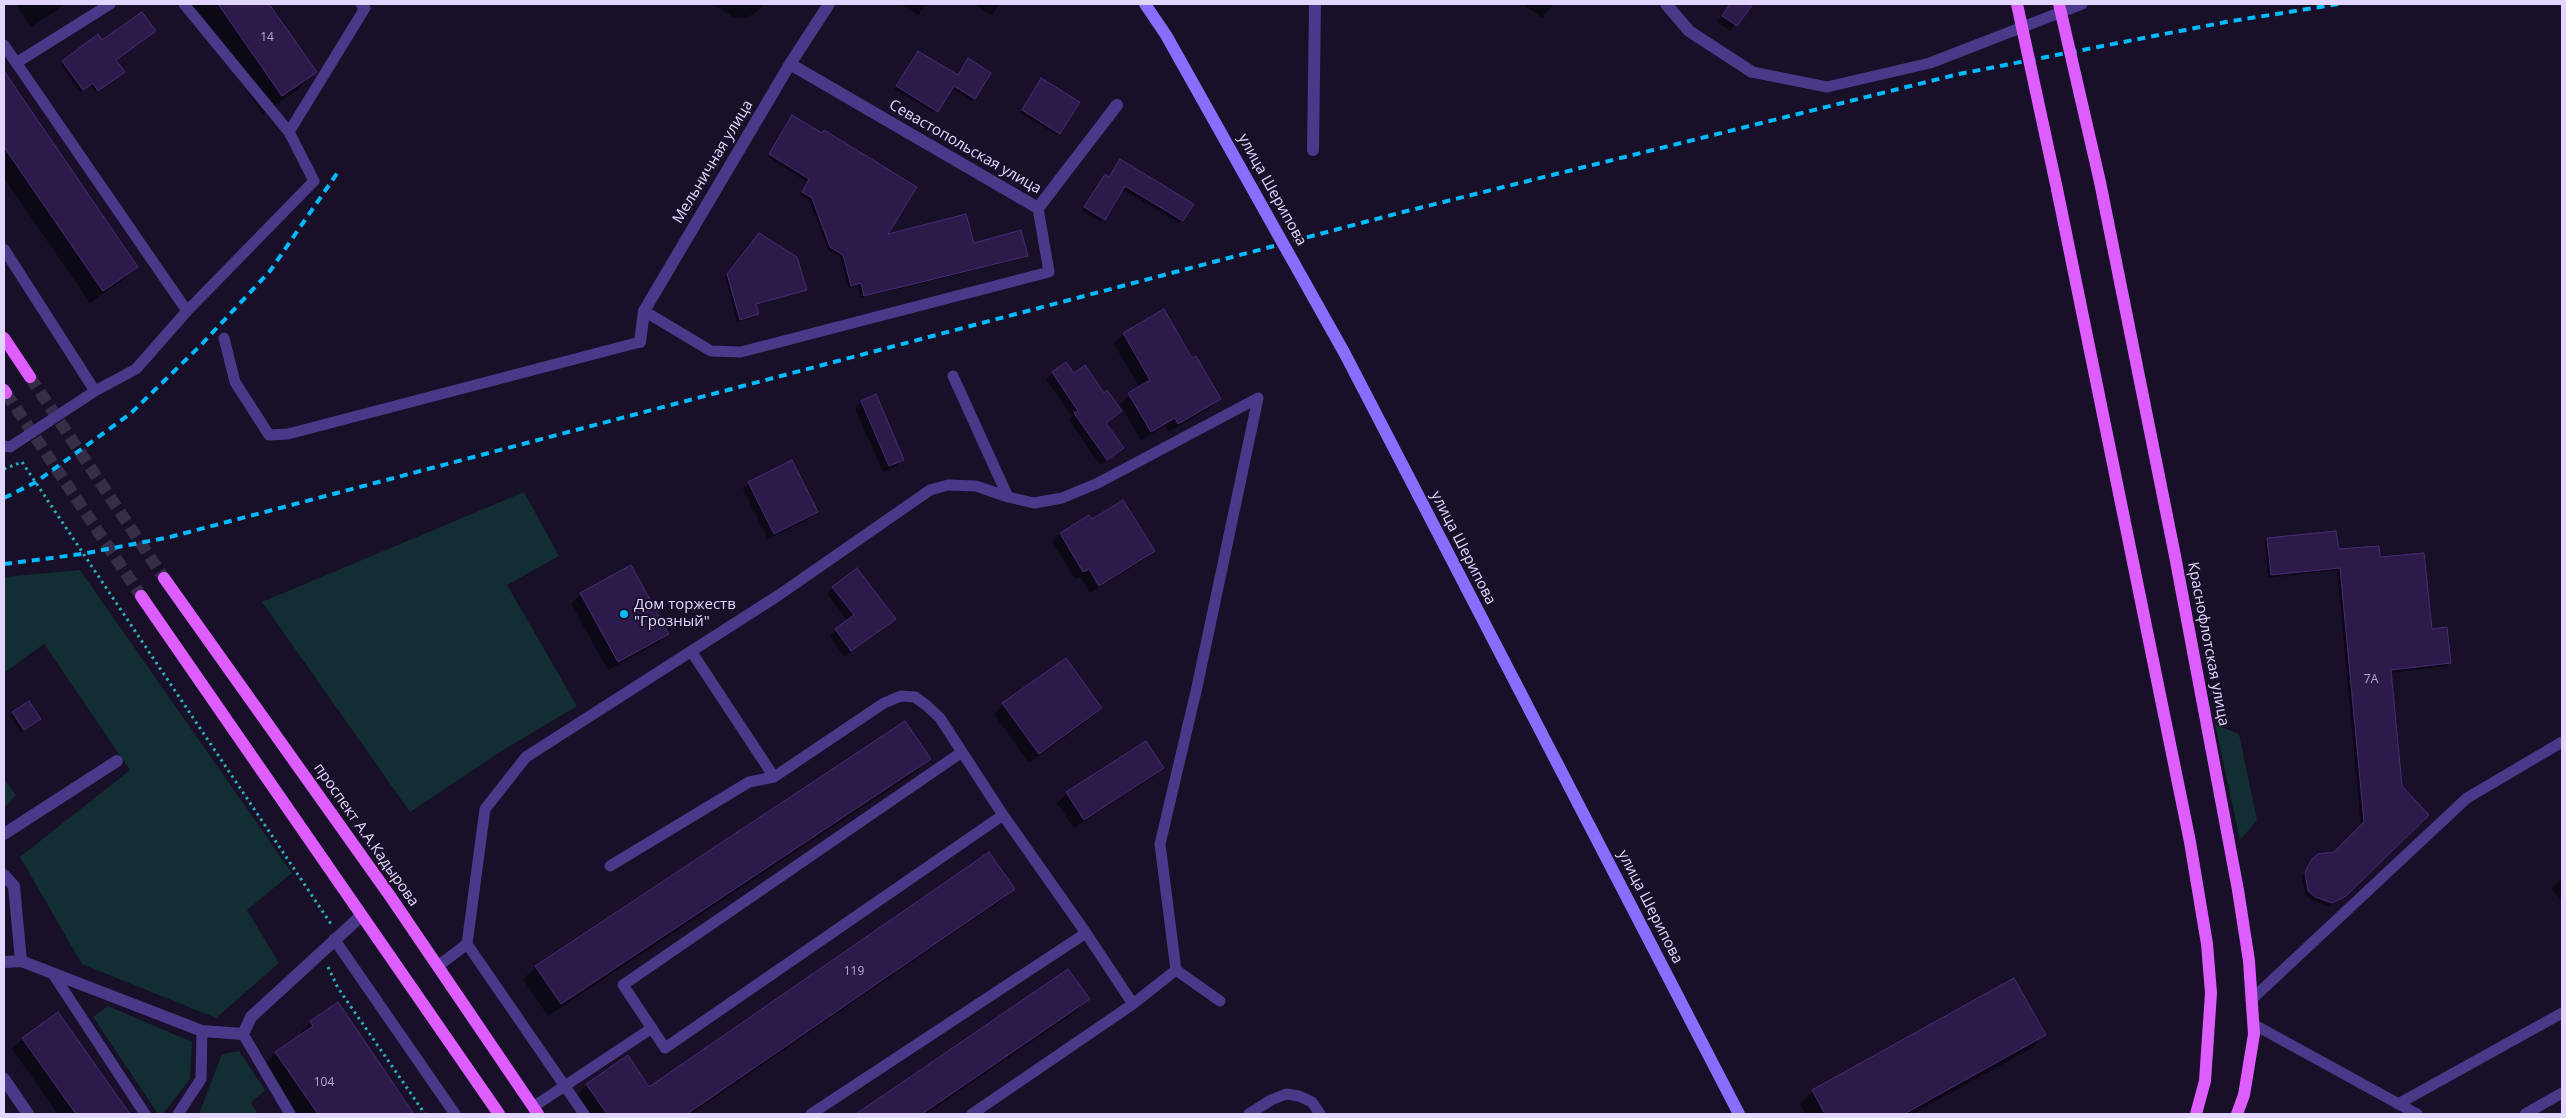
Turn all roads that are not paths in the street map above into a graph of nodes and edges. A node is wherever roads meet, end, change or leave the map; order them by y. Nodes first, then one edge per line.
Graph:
1 (110, 4) edge
2 (184, 4) edge
3 (829, 4) edge
4 (1145, 4) edge
5 (1315, 4) edge
6 (1666, 4) edge
7 (2017, 4) edge
8 (2059, 4) edge
9 (2082, 4) edge
10 (364, 5) edge
11 (4, 45) edge
12 (16, 63) junction
13 (790, 64) junction
14 (1752, 72) joint
15 (1117, 105) dead end
16 (289, 132) junction
17 (1314, 150) dead end
18 (1038, 208) junction
19 (4, 249) edge
20 (187, 311) junction
21 (644, 311) junction
22 (4, 338) edge
23 (224, 338) dead end
24 (640, 342) joint
25 (953, 376) dead end
26 (30, 377) tunnel mouth
27 (95, 391) junction
28 (4, 446) edge
29 (1008, 497) junction
30 (164, 578) tunnel mouth
31 (141, 596) tunnel mouth
32 (691, 651) junction
33 (2562, 742) edge
34 (962, 752) junction
35 (117, 761) dead end
36 (774, 778) junction
37 (1003, 815) junction
38 (4, 834) edge
39 (610, 866) dead end
40 (4, 875) edge
41 (361, 916) junction
42 (1086, 932) junction
43 (337, 938) junction
44 (467, 944) junction
45 (21, 961) junction
46 (4, 962) edge
47 (438, 966) junction
48 (1176, 970) junction
49 (53, 974) junction
50 (2252, 1000) junction
51 (1220, 1001) dead end
52 (1134, 1004) junction
53 (2562, 1013) edge
54 (2253, 1024) junction
55 (652, 1028) junction
56 (202, 1031) junction
57 (243, 1034) junction
58 (4, 1079) edge
59 (565, 1086) junction
60 (2562, 1093) edge
61 (2398, 1104) junction
62 (536, 1111) edge
63 (28, 1114) edge
64 (145, 1114) edge
65 (178, 1114) edge
66 (290, 1114) edge
67 (455, 1114) edge
68 (499, 1114) edge
69 (584, 1114) edge
70 (811, 1114) edge
71 (972, 1114) edge
72 (1249, 1114) edge
73 (1320, 1114) edge
74 (1739, 1114) edge
75 (2196, 1114) edge
76 (2236, 1114) edge
77 (2417, 1114) edge
78 (2525, 1114) edge

1 - 12 lane
2 - 16 lane
3 - 13 street, Мельничная улица
4 - 74 main road, улица Шерипова, bridge
5 - 17 street
6 - 14 street
7 - 75 main road, bridge
8 - 50 main road, Краснофлотская улица, bridge
9 - 14 lane
10 - 16 lane
11 - 12 lane
12 - 20 lane
13 - 18 street, Севастопольская улица
13 - 21 street, Мельничная улица
15 - 18 street, Севастопольская улица
16 - 20 lane
18 - 21 lane
19 - 27 lane
20 - 27 lane
21 - 24 street, Мельничная улица
22 - 26 main road
23 - 24 lane
25 - 29 lane
27 - 28 lane
29 - 32 lane
29 - 48 lane
30 - 47 main road, проспект А.А.Кадырова
31 - 41 main road
32 - 36 lane
32 - 44 lane
33 - 50 lane
34 - 36 lane
34 - 37 lane
34 - 55 lane
35 - 38 street
36 - 39 lane
37 - 42 lane
37 - 55 lane
40 - 45 street
41 - 43 street
41 - 68 main road
42 - 52 lane
42 - 70 lane
43 - 57 street
43 - 67 lane
44 - 47 lane
44 - 59 lane
45 - 46 street
45 - 49 street
47 - 62 main road, проспект А.А.Кадырова
48 - 51 lane
48 - 52 lane
49 - 56 street
49 - 64 lane
50 - 54 main road, Краснофлотская улица
52 - 71 lane
53 - 61 lane
54 - 61 lane
54 - 76 main road, Краснофлотская улица
55 - 59 lane
56 - 57 street
56 - 65 lane
57 - 66 lane
58 - 63 street
59 - 62 lane
59 - 69 lane
60 - 78 lane
61 - 77 lane
72 - 73 lane

